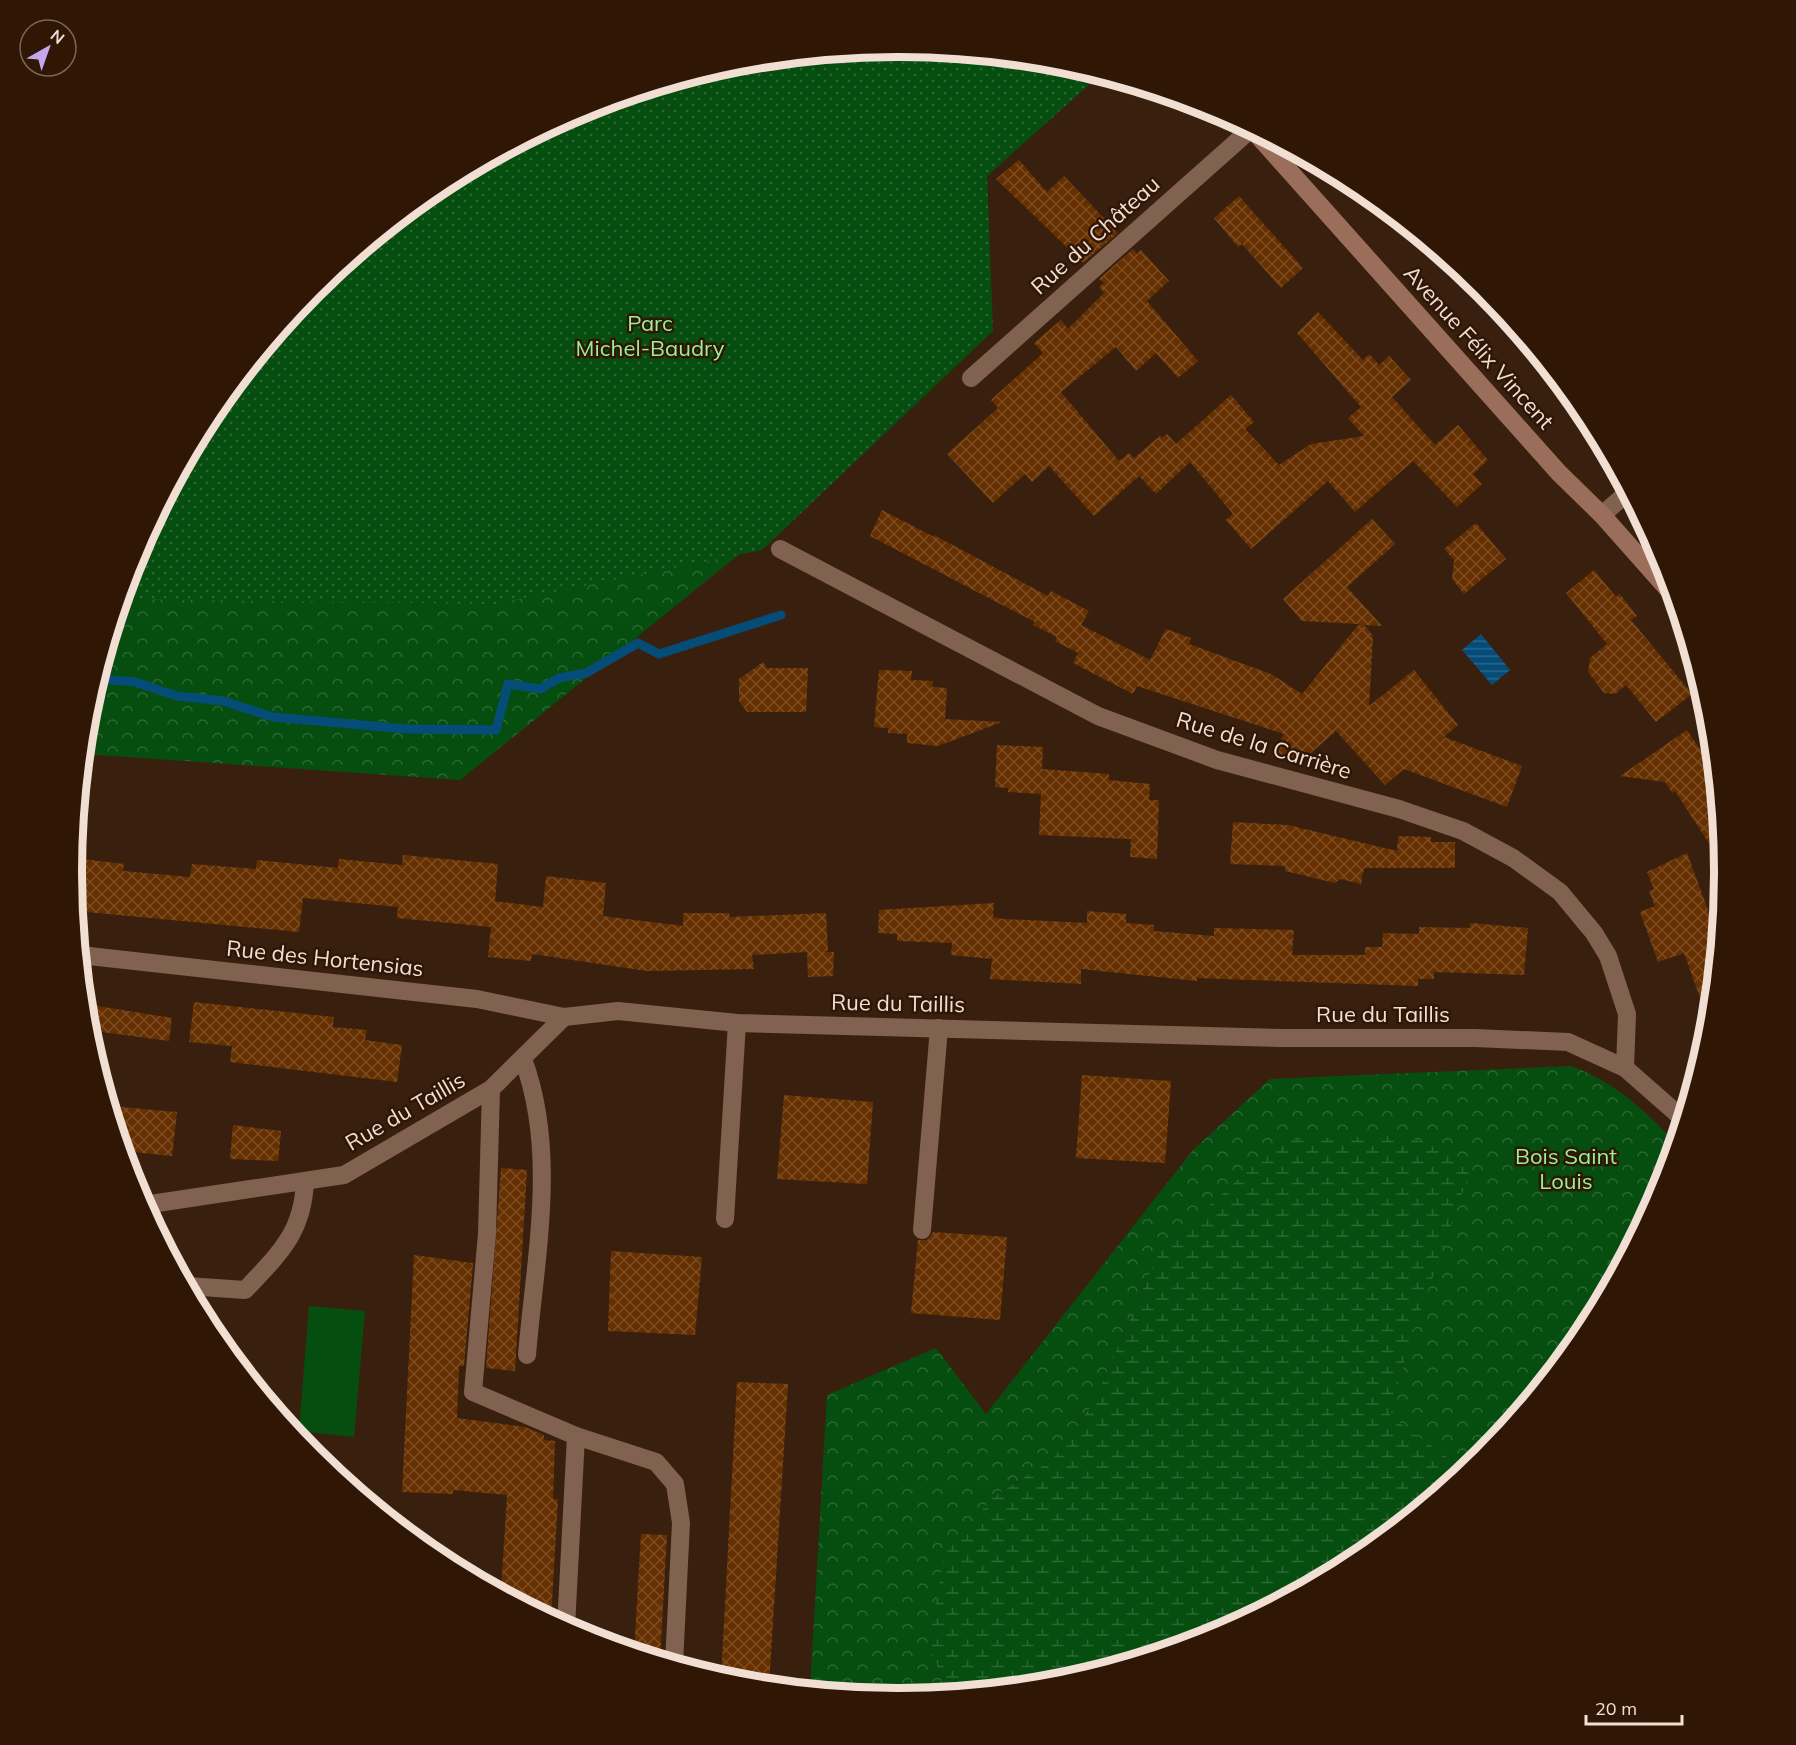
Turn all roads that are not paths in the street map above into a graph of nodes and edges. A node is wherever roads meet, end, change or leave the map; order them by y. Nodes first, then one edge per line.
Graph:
1 (1245, 135) edge
2 (1264, 144) edge
3 (971, 378) dead end
4 (1621, 498) edge
5 (1602, 515) junction
6 (780, 549) dead end
7 (1658, 578) edge
8 (87, 957) edge
9 (564, 1017) junction
10 (737, 1023) junction
11 (939, 1028) junction
12 (523, 1059) junction
13 (1625, 1068) junction
14 (491, 1089) junction
15 (1677, 1113) edge
16 (305, 1180) junction
17 (153, 1204) edge
18 (725, 1219) dead end
19 (922, 1230) dead end
20 (196, 1287) edge
21 (526, 1355) dead end
22 (576, 1436) junction
23 (567, 1617) edge
24 (674, 1656) edge

1 - 3 street, Rue du Château
2 - 5 street, Avenue Félix Vincent
4 - 5 street
5 - 7 street, Avenue Félix Vincent
6 - 13 street, Rue de la Carrière
8 - 9 street, Rue des Hortensias
9 - 10 street, Rue du Taillis
9 - 12 street, Rue du Taillis
10 - 11 street, Rue du Taillis
10 - 18 street
11 - 13 street, Rue du Taillis
11 - 19 street
12 - 14 street, Rue du Taillis
12 - 21 street
13 - 15 street, Rue du Taillis
14 - 16 street, Rue du Taillis
14 - 22 street
16 - 17 street, Rue du Taillis
16 - 20 street
22 - 23 street
22 - 24 street

